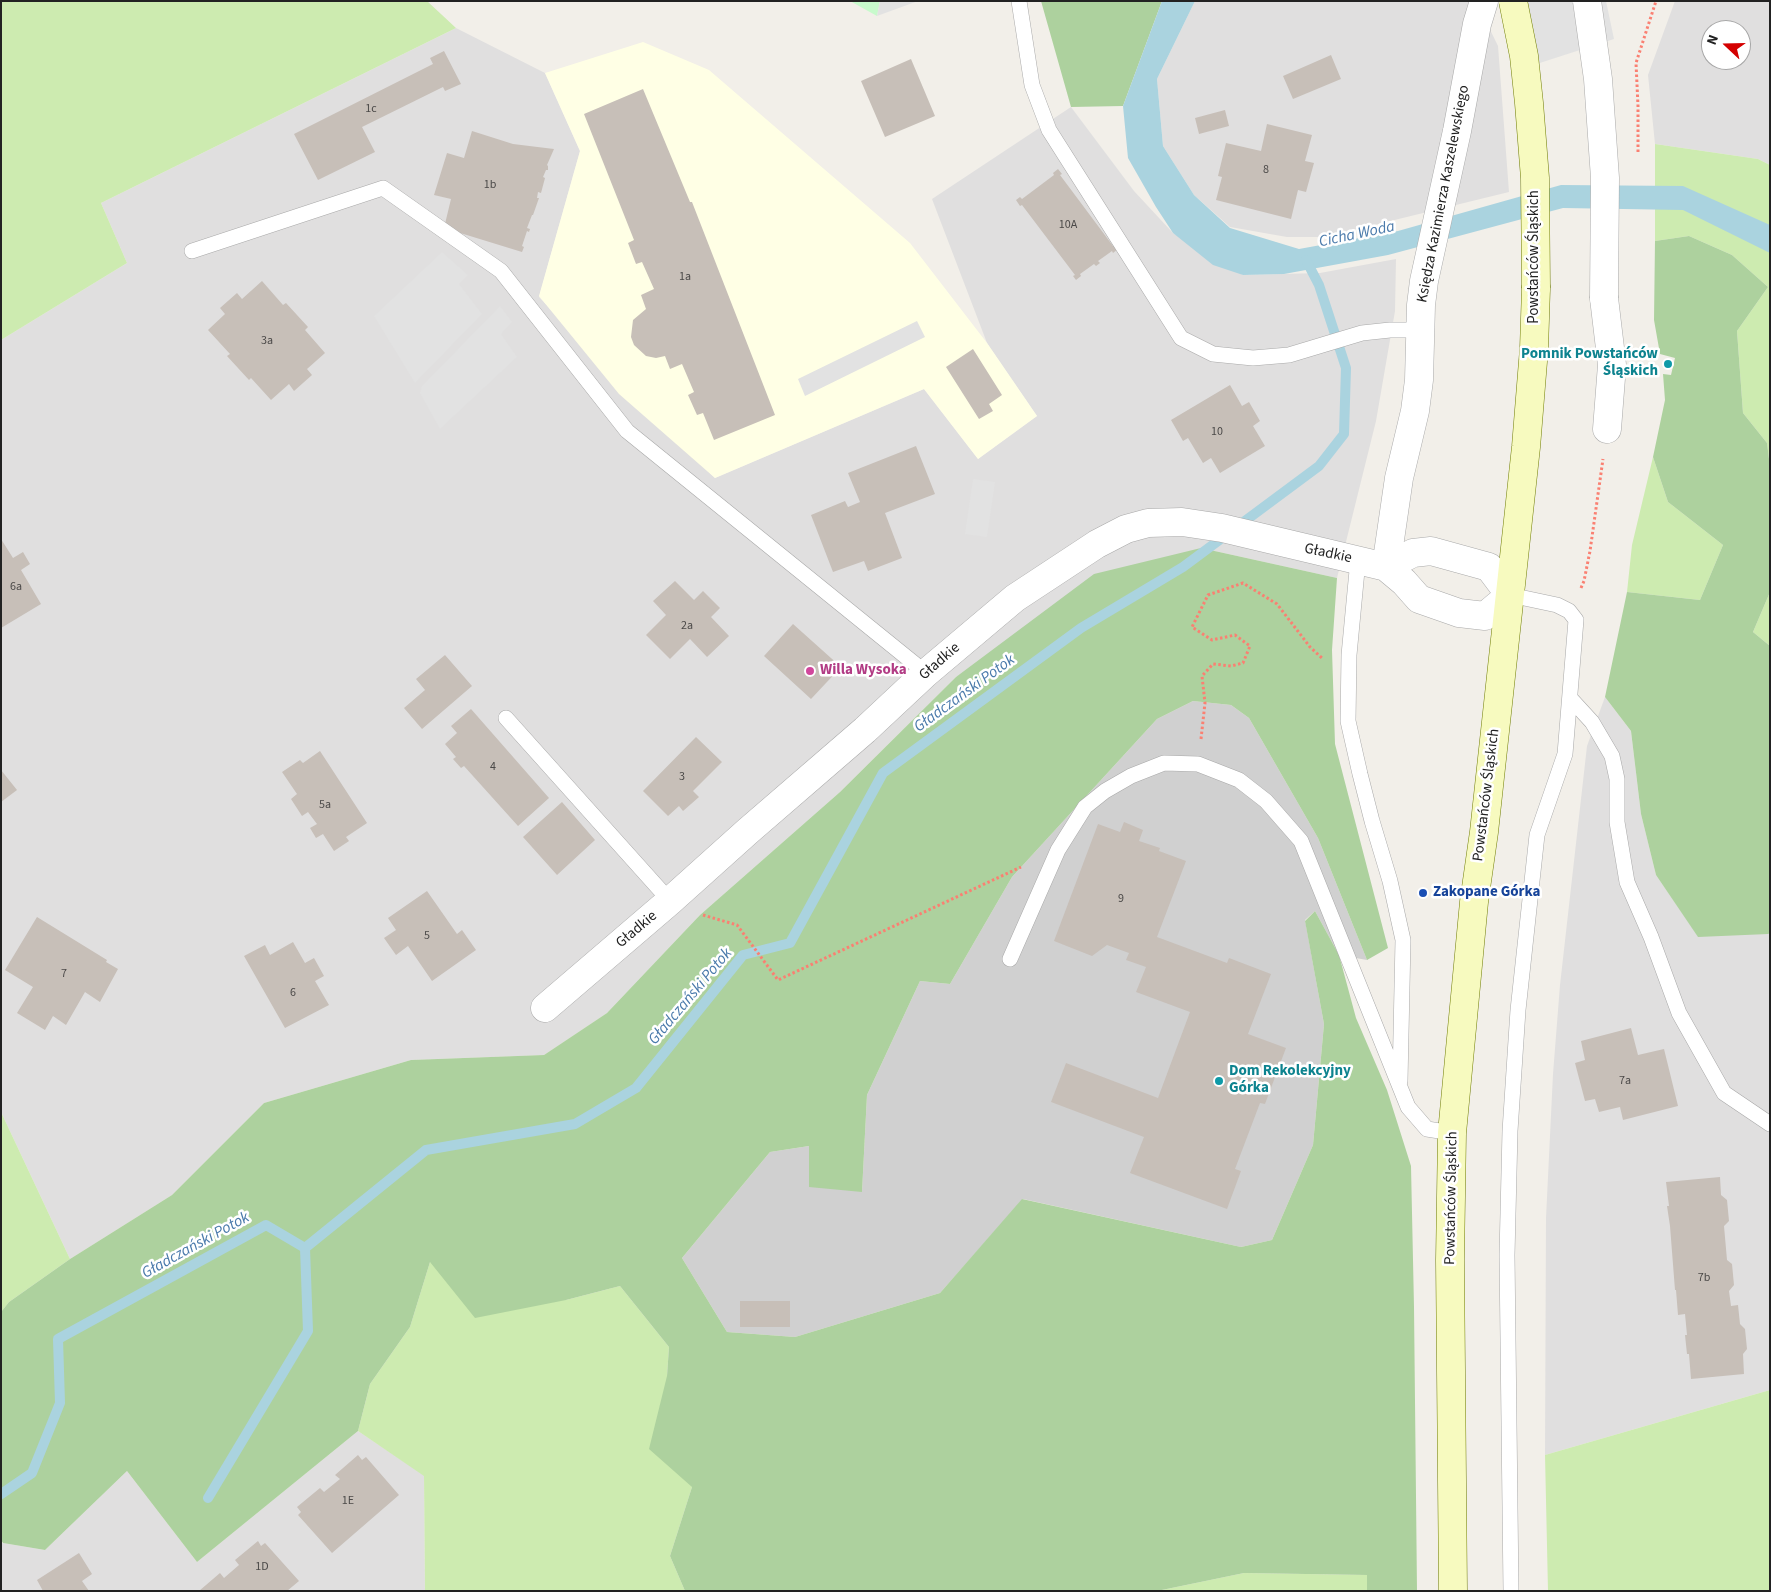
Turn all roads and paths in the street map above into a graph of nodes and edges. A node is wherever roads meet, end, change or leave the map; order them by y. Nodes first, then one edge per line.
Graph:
1 (1019, 1) edge
2 (1484, 1) edge
3 (1513, 1) edge
4 (1587, 1) edge
5 (1656, 1) edge
6 (1638, 152) dead end
7 (192, 251) dead end
8 (1421, 330) junction
9 (1607, 429) joint
10 (1358, 560) junction
11 (1386, 567) junction
12 (1510, 595) junction
13 (1569, 611) junction
14 (926, 673) junction
15 (1349, 681) junction
16 (1570, 698) junction
17 (506, 718) dead end
18 (1198, 764) junction
19 (1058, 850) junction
20 (670, 901) junction
21 (737, 925) dead end
22 (1010, 959) dead end
23 (545, 1008) dead end
24 (1400, 1088) junction
25 (1770, 1124) edge
26 (1452, 1133) junction
27 (1453, 1591) edge
28 (1511, 1591) edge

1 - 8 lane
2 - 8 street, Księdza Kazimierza Kaszelewskiego
3 - 12 street, Powstańców Śląskich, bridge
4 - 9 street, bridge
5 - 6 path
7 - 14 lane
8 - 11 street, Księdza Kazimierza Kaszelewskiego
9 - 13 path
10 - 11 street, Gładkie
10 - 14 street, Gładkie
10 - 15 lane
11 - 12 street
11 - 12 street, Gładkie
12 - 13 lane
12 - 26 street, Powstańców Śląskich
13 - 16 lane
14 - 20 street, Gładkie
15 - 18 path
15 - 24 lane
16 - 25 lane
16 - 28 lane
17 - 20 lane
18 - 19 lane
18 - 24 lane
19 - 21 path
19 - 22 lane
20 - 23 street, Gładkie
24 - 26 lane
26 - 27 street, Powstańców Śląskich

